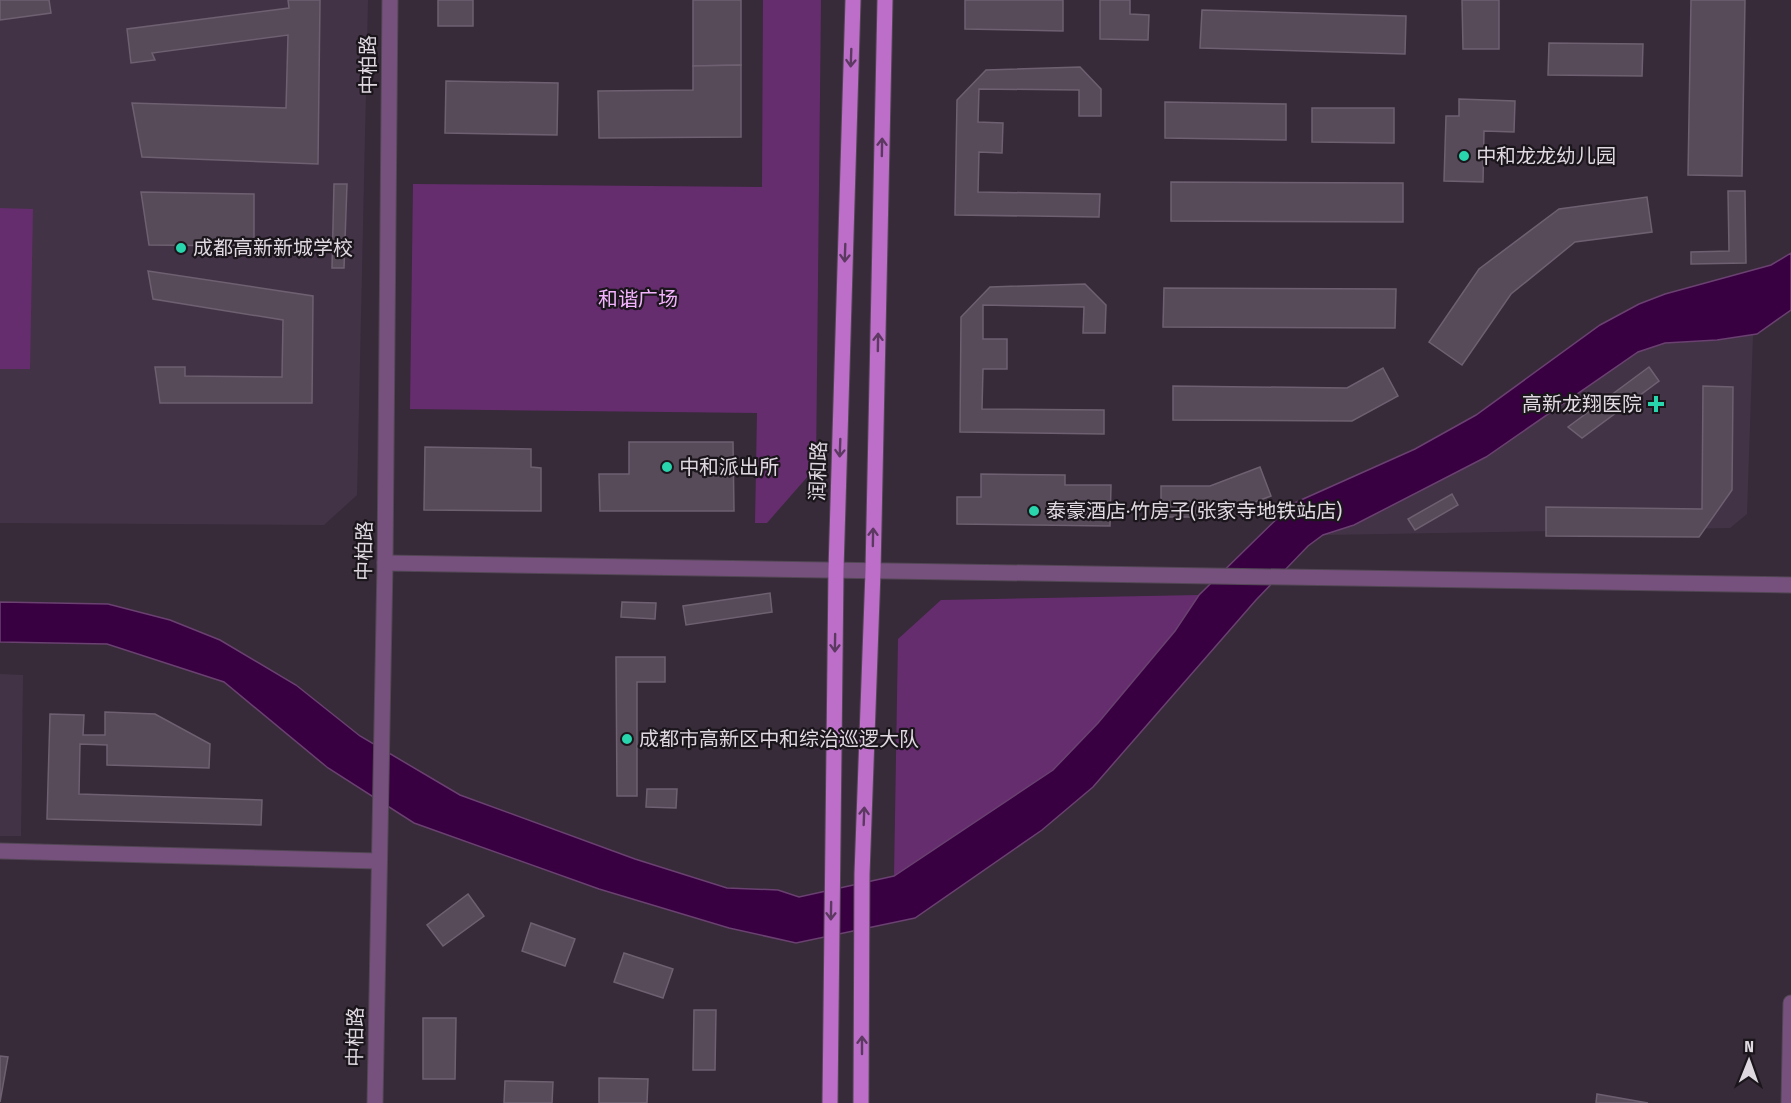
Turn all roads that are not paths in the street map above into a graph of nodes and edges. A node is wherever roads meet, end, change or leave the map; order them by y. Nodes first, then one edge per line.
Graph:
1 (390, 0) edge
2 (853, 0) edge
3 (885, 0) edge
4 (385, 562) junction
5 (836, 570) junction
6 (873, 570) junction
7 (1791, 585) edge
8 (0, 851) edge
9 (378, 861) junction
10 (1791, 1003) edge
11 (375, 1103) edge
12 (830, 1103) edge
13 (861, 1103) edge
14 (1790, 1103) edge

1 - 4 street, 中柏路
2 -> 5 main road, 润和路
6 -> 3 main road
4 - 5 street
4 - 9 street, 中柏路
5 - 6 street
5 -> 12 main road, 润和路
6 - 7 street
13 -> 6 main road
8 - 9 street
9 - 11 street, 中柏路
10 - 14 street

